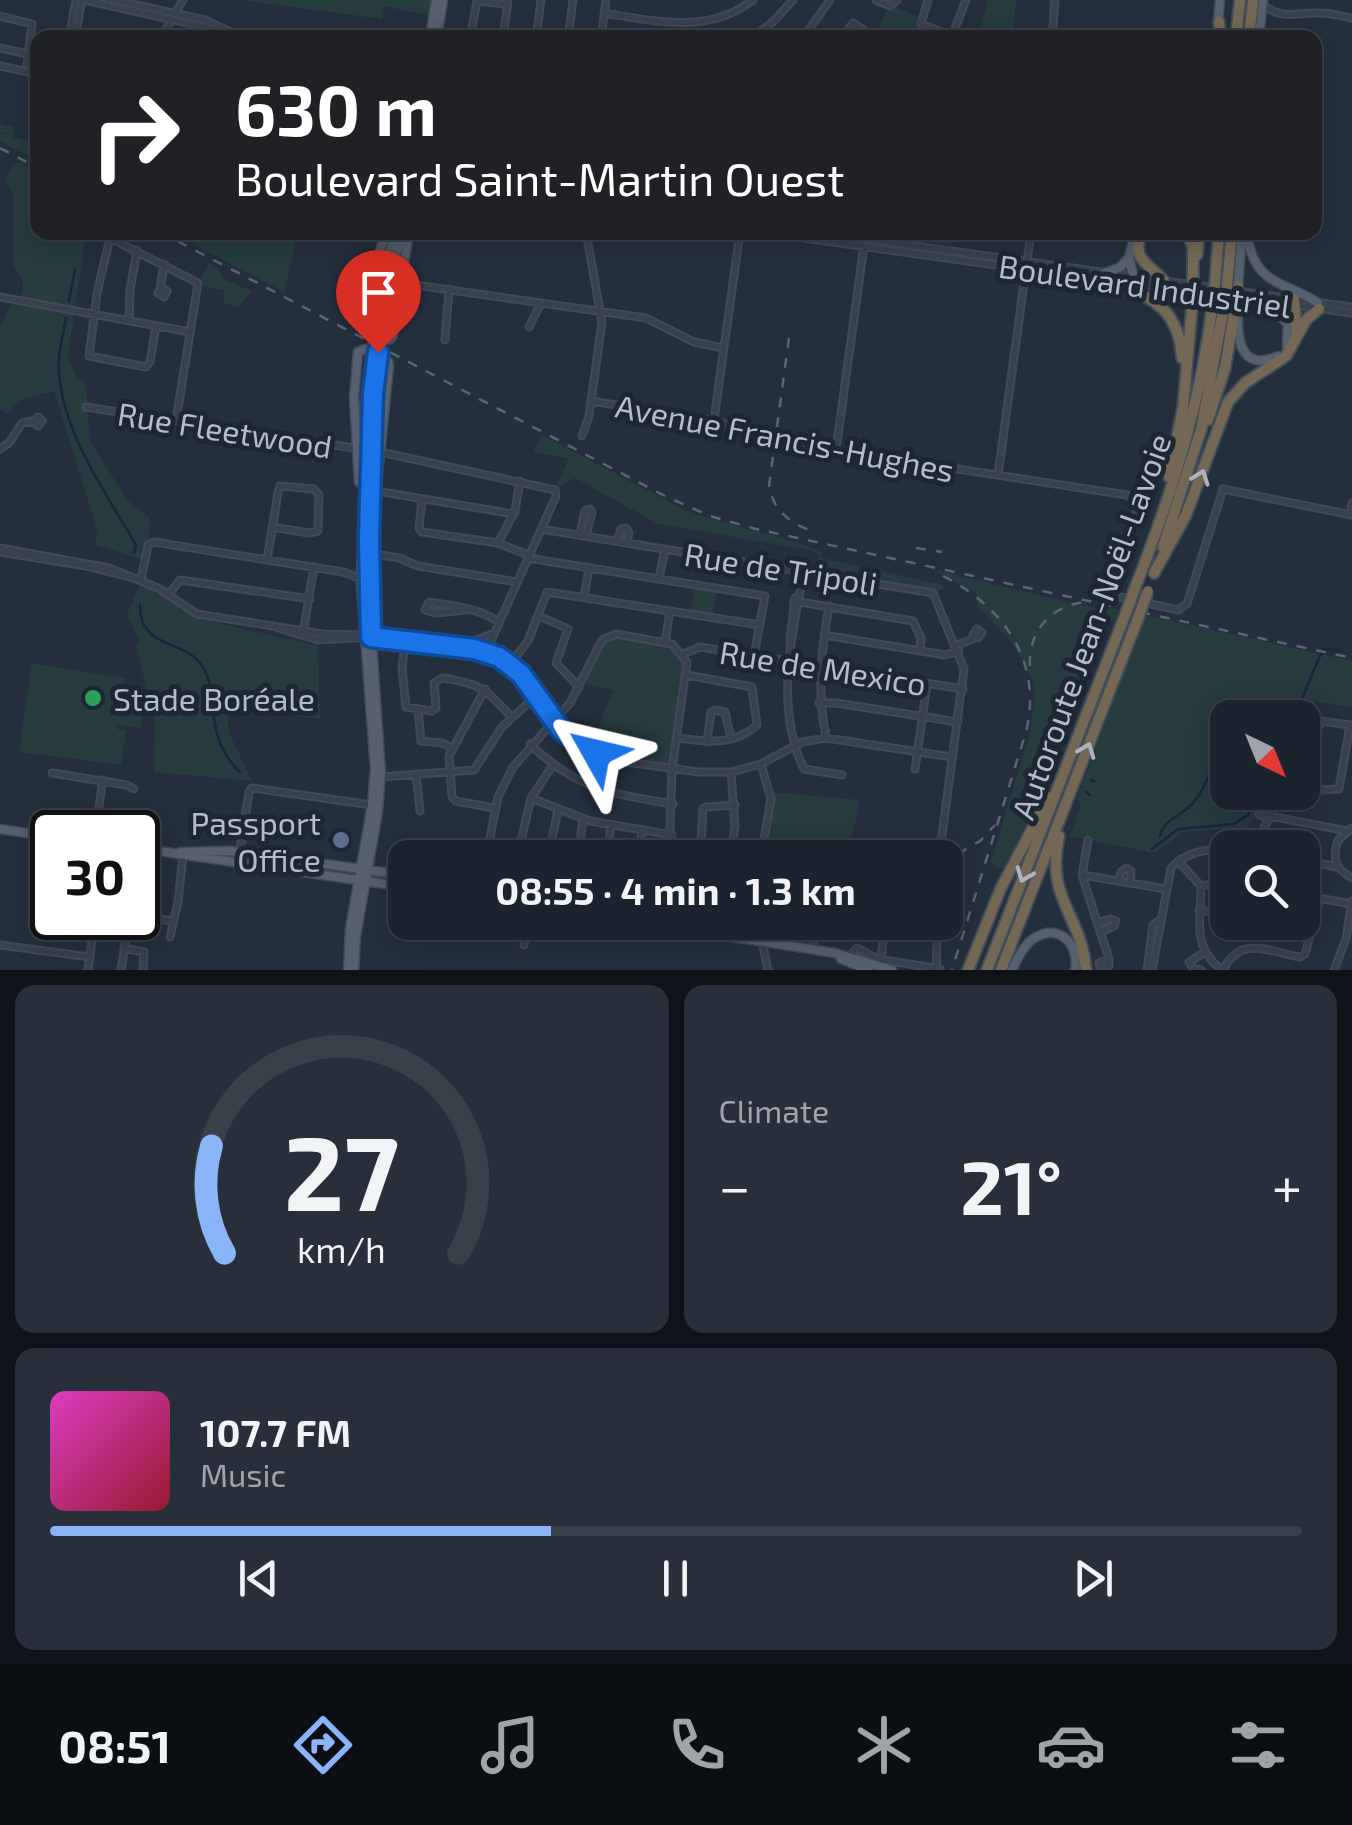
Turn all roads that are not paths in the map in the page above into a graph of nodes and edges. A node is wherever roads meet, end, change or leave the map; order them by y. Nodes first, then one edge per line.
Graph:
1 (81, 0) edge
2 (114, 0) edge
3 (183, 0) edge
4 (440, 0) edge
5 (541, 0) edge
6 (573, 0) edge
7 (606, 0) edge
8 (753, 0) edge
9 (793, 0) edge
10 (830, 0) edge
11 (876, 0) edge
12 (896, 0) edge
13 (928, 0) edge
14 (966, 0) edge
15 (1055, 0) edge
16 (1220, 0) edge
17 (1240, 0) edge
18 (1259, 1) edge
19 (508, 2) edge
20 (144, 6) edge
21 (604, 14) junction
22 (1275, 14) junction
23 (0, 16) edge
24 (174, 16) junction
25 (1352, 18) edge
26 (1261, 20) junction
27 (1218, 22) joint
28 (32, 30) edge
29 (74, 30) edge
30 (166, 30) edge
31 (214, 30) edge
32 (229, 30) edge
33 (435, 30) edge
34 (471, 30) edge
35 (504, 30) edge
36 (537, 30) edge
37 (569, 30) edge
38 (602, 30) edge
39 (762, 30) edge
40 (809, 30) edge
41 (937, 30) edge
42 (954, 30) edge
43 (1053, 30) edge
44 (1218, 30) edge
45 (1237, 30) edge
46 (1252, 30) edge
47 (1260, 30) edge
48 (30, 42) edge
49 (0, 48) edge
50 (28, 54) junction
51 (26, 64) dead end
52 (0, 66) edge
53 (30, 72) edge
54 (108, 240) edge
55 (117, 240) edge
56 (390, 240) edge
57 (398, 240) edge
58 (587, 240) edge
59 (739, 240) edge
60 (836, 240) edge
61 (851, 240) edge
62 (1030, 240) edge
63 (1132, 240) edge
64 (1138, 240) edge
65 (1190, 240) edge
66 (1198, 240) edge
67 (1220, 240) edge
68 (1231, 240) edge
69 (1242, 240) edge
70 (1248, 240) edge
71 (864, 243) junction
72 (394, 248) junction
73 (137, 250) junction
74 (1129, 258) junction
75 (164, 264) junction
76 (1027, 266) junction
77 (1104, 273) junction
78 (1081, 277) junction
79 (1134, 280) junction
80 (1194, 280) junction
81 (401, 282) junction
82 (1164, 282) junction
83 (1227, 285) junction
84 (160, 289) dead end
85 (449, 290) junction
86 (0, 297) edge
87 (1228, 301) junction
88 (1264, 301) junction
89 (1294, 302) junction
90 (541, 303) junction
91 (1319, 306) junction
92 (1352, 310) edge
93 (600, 312) junction
94 (94, 316) junction
95 (129, 321) junction
96 (156, 326) junction
97 (529, 327) dead end
98 (190, 332) junction
99 (1297, 336) junction
100 (445, 340) dead end
101 (724, 348) junction
102 (591, 401) junction
103 (86, 407) dead end
104 (1182, 412) junction
105 (33, 420) dead end
106 (714, 420) junction
107 (176, 421) junction
108 (582, 436) dead end
109 (0, 449) edge
110 (368, 450) junction
111 (836, 450) junction
112 (998, 475) junction
113 (520, 481) junction
114 (367, 490) junction
115 (422, 500) junction
116 (1352, 504) edge
117 (514, 514) junction
118 (1351, 515) edge
119 (272, 527) junction
120 (541, 529) junction
121 (618, 541) junction
122 (498, 543) junction
123 (627, 543) junction
124 (665, 549) junction
125 (0, 550) edge
126 (365, 553) junction
127 (528, 556) junction
128 (266, 560) junction
129 (1146, 560) junction
130 (314, 567) junction
131 (589, 568) junction
132 (802, 571) junction
133 (1154, 572) junction
134 (659, 579) junction
135 (141, 580) junction
136 (361, 580) junction
137 (517, 582) junction
138 (1141, 590) junction
139 (168, 595) junction
140 (584, 597) junction
141 (310, 599) junction
142 (797, 601) junction
143 (828, 606) junction
144 (465, 610) junction
145 (670, 611) junction
146 (540, 616) junction
147 (498, 625) junction
148 (760, 626) junction
149 (304, 634) junction
150 (367, 636) junction
151 (824, 636) junction
152 (975, 638) dead end
153 (405, 642) junction
154 (665, 642) junction
155 (456, 647) junction
156 (958, 648) junction
157 (920, 651) junction
158 (486, 652) junction
159 (683, 654) junction
160 (754, 656) junction
161 (788, 661) junction
162 (510, 664) junction
163 (819, 666) junction
164 (687, 675) junction
165 (927, 684) junction
166 (579, 687) junction
167 (485, 689) junction
168 (963, 689) junction
169 (536, 696) junction
170 (820, 704) junction
171 (418, 710) junction
172 (922, 716) junction
173 (511, 718) junction
174 (554, 722) junction
175 (958, 722) junction
176 (1320, 724) edge
177 (1351, 726) edge
178 (677, 738) junction
179 (826, 738) junction
180 (731, 740) junction
181 (707, 742) junction
182 (530, 744) junction
183 (795, 744) junction
184 (452, 748) junction
185 (917, 752) junction
186 (952, 758) junction
187 (761, 764) junction
188 (552, 765) junction
189 (672, 768) junction
190 (915, 769) dead end
191 (448, 771) junction
192 (731, 772) junction
193 (52, 773) dead end
194 (416, 774) junction
195 (842, 775) dead end
196 (381, 777) junction
197 (103, 780) junction
198 (1059, 784) junction
199 (134, 789) dead end
200 (1320, 790) edge
201 (531, 798) junction
202 (672, 804) junction
203 (735, 805) junction
204 (375, 806) junction
205 (495, 809) junction
206 (99, 810) edge
207 (558, 810) junction
208 (1063, 810) junction
209 (1274, 810) edge
210 (420, 811) dead end
211 (1258, 815) dead end
212 (1270, 817) junction
213 (583, 819) junction
214 (612, 824) junction
215 (1350, 829) edge
216 (0, 830) edge
217 (642, 830) junction
218 (1263, 830) edge
219 (30, 834) edge
220 (672, 835) junction
221 (489, 840) edge
222 (522, 840) edge
223 (552, 840) edge
224 (580, 840) edge
225 (610, 840) edge
226 (641, 840) edge
227 (671, 840) edge
228 (701, 840) edge
229 (732, 840) edge
230 (764, 840) edge
231 (941, 840) edge
232 (1088, 840) dead end
233 (1210, 850) edge
234 (160, 851) edge
235 (368, 851) junction
236 (181, 853) junction
237 (239, 858) junction
238 (1178, 860) junction
239 (1320, 864) edge
240 (346, 867) junction
241 (1337, 867) junction
242 (364, 869) junction
243 (382, 872) junction
244 (388, 873) edge
245 (1082, 875) junction
246 (1352, 878) edge
247 (362, 881) junction
248 (1119, 881) junction
249 (378, 883) junction
250 (1130, 883) junction
251 (1210, 883) edge
252 (388, 884) edge
253 (1200, 886) junction
254 (1166, 889) junction
255 (363, 897) junction
256 (1320, 898) edge
257 (1352, 903) edge
258 (1198, 910) junction
259 (1210, 912) edge
260 (160, 919) edge
261 (173, 921) junction
262 (1098, 922) junction
263 (1350, 922) edge
264 (1100, 932) junction
265 (170, 936) dead end
266 (92, 940) edge
267 (125, 940) edge
268 (525, 940) edge
269 (751, 940) edge
270 (776, 940) edge
271 (813, 940) edge
272 (883, 940) edge
273 (938, 940) edge
274 (1309, 940) edge
275 (762, 942) junction
276 (776, 943) junction
277 (0, 945) edge
278 (524, 945) dead end
279 (124, 948) junction
280 (812, 949) junction
281 (1205, 952) junction
282 (90, 957) junction
283 (849, 957) junction
284 (1109, 959) dead end
285 (881, 960) junction
286 (1215, 964) junction
287 (1081, 967) edge
288 (939, 969) edge
289 (88, 970) edge
290 (121, 970) edge
291 (144, 970) edge
292 (351, 970) edge
293 (768, 970) edge
294 (869, 970) edge
295 (892, 970) edge
296 (968, 970) edge
297 (987, 970) edge
298 (1001, 970) edge
299 (1012, 970) edge
300 (1149, 970) edge
301 (1203, 970) edge
302 (1223, 970) edge
303 (1334, 970) edge

1 - 20 street
1 - 29 street
2 - 20 street
3 - 24 street
4 - 33 main road
5 - 36 street
6 - 37 street
7 - 21 street
8 - 21 street
9 - 39 street
10 - 40 street
11 - 12 street
13 - 41 street
14 - 42 street
15 - 43 street
16 - 27 main road
17 - 45 highway
18 - 22 street
18 - 26 main road
18 - 46 highway
19 - 34 street
19 - 35 street
20 - 24 street
21 - 38 street
22 - 25 street
22 - 26 street
23 - 28 street
24 - 30 street
24 - 31 street
24 - 32 street
26 - 47 main road
27 - 44 highway
48 - 50 street
49 - 50 street
50 - 51 street
52 - 53 street
54 - 94 street
55 - 73 street
56 - 72 main road
57 - 72 main road
58 - 93 street
59 - 101 street
60 - 71 street, Boulevard Industriel
61 - 71 street, Boulevard Industriel
62 - 76 street
63 - 74 main road
64 - 82 highway
65 - 80 highway
66 - 80 highway
67 - 83 highway, Autoroute Jean-Noël-Lavoie
68 - 83 highway, Autoroute Jean-Noël-Lavoie
69 - 83 main road
70 - 91 main road
71 - 76 street, Boulevard Industriel
71 - 111 street
72 - 81 main road
72 - 81 main road, bridge
72 - 110 main road
73 - 75 street
73 - 95 street
74 - 77 main road
74 - 79 main road
75 - 84 street
75 - 98 street
76 - 77 street, Boulevard Industriel
76 - 78 street, Boulevard Industriel
76 - 112 street
77 - 79 street, Boulevard Industriel
78 - 79 street, Boulevard Industriel
78 - 104 highway
79 - 82 street, Boulevard Industriel
79 - 88 street, Boulevard Industriel
80 - 104 highway, bridge
81 - 85 street
82 - 89 street, Boulevard Industriel
83 - 87 highway, Autoroute Jean-Noël-Lavoie, bridge
83 - 87 highway, bridge
85 - 90 street
85 - 100 street
86 - 94 street
87 - 88 main road
87 - 129 highway, Autoroute Jean-Noël-Lavoie
87 - 133 highway, Autoroute Jean-Noël-Lavoie
88 - 89 street, Boulevard Industriel
89 - 91 street, Boulevard Industriel
89 - 99 highway
90 - 93 street
90 - 97 street
91 - 92 street, Boulevard Industriel
91 - 99 highway
93 - 101 street
93 - 102 street
94 - 95 street
94 - 96 street
95 - 96 street
96 - 98 street
98 - 107 street
133 -> 99 highway
101 - 106 street
102 - 106 street, Avenue Francis-Hughes
102 - 108 street
103 - 107 street, Rue Fleetwood
104 - 129 highway
105 - 109 street
106 - 111 street, Avenue Francis-Hughes
107 - 110 street, Rue Fleetwood
110 - 110 main road, bridge
110 - 113 street, Rue Fleetwood
110 - 114 main road
110 - 114 main road
111 - 112 street, Avenue Francis-Hughes
112 - 118 street, Avenue Francis-Hughes
113 - 117 street
113 - 120 street
114 - 115 street
114 - 126 main road
115 - 117 street
115 - 122 street
116 - 118 street
117 - 122 street
119 - 119 street
119 - 128 street
120 - 121 street, Rue de Tripoli
120 - 127 street
121 - 123 street, Rue de Tripoli
121 - 123 street, Rue de Tripoli
122 - 127 street
123 - 124 street, Rue de Tripoli
124 - 132 street, Rue de Tripoli
124 - 134 street
125 - 135 street
126 - 136 main road
126 - 137 street
126 - 150 main road
127 - 131 street
127 - 137 street
128 - 130 street
128 - 135 street
129 - 138 highway, Autoroute Jean-Noël-Lavoie
130 - 136 street
130 - 141 street
131 - 134 street
131 - 140 street
132 - 142 street
132 - 156 street, Rue de Tripoli
133 - 138 highway, Autoroute Jean-Noël-Lavoie
134 - 148 street
135 - 139 street
136 - 150 main road
137 - 147 street
138 - 198 highway, Autoroute Jean-Noël-Lavoie, bridge
208 -> 138 highway, Autoroute Jean-Noël-Lavoie, bridge
139 - 141 street
139 - 149 street
140 - 145 street
140 - 146 street
141 - 149 street
142 - 143 street
142 - 161 street
143 - 151 street
143 - 157 street
144 - 144 street
144 - 147 street
145 - 148 street
145 - 154 street
146 - 162 street
146 - 166 street
147 - 155 street
147 - 158 street
148 - 160 street
149 - 150 street
150 - 153 street
150 - 196 main road
150 - 204 main road
151 - 157 street
151 - 163 street
152 - 156 street
153 - 155 street
153 - 171 street
154 - 159 street
154 - 166 street
155 - 158 street
156 - 157 street
156 - 168 street
158 - 162 street
159 - 160 street, Rue de Mexico
159 - 164 street
160 - 161 street, Rue de Mexico
161 - 163 street, Rue de Mexico
161 - 183 street
162 - 169 street
163 - 165 street, Rue de Mexico
163 - 170 street
164 - 178 street
164 - 180 street
165 - 168 street, Rue de Mexico
165 - 172 street
166 - 174 street
167 - 171 street
167 - 173 street
167 - 184 street
168 - 175 street
169 - 173 street
169 - 174 street
170 - 172 street
170 - 179 street
171 - 184 street
172 - 175 street
172 - 185 street
173 - 191 street
174 - 182 street
174 - 189 street
175 - 186 street
176 - 177 street
177 - 200 street
178 - 181 street
178 - 189 street
179 - 183 street
179 - 185 street
180 - 181 street
180 - 181 street
182 - 188 street
182 - 205 street
183 - 187 street
183 - 195 street
184 - 191 street
185 - 186 street
185 - 190 street
186 - 231 street
187 - 192 street
187 - 230 street
188 - 201 street
188 - 202 street
189 - 192 street
189 - 202 street
191 - 194 street
191 - 205 street
192 - 203 street
193 - 197 street
194 - 196 street
194 - 210 street
196 - 204 main road
197 - 199 street
197 - 206 street
198 - 296 highway
198 -> 297 highway, Autoroute Jean-Noël-Lavoie
201 - 207 street
201 - 222 street
202 - 220 street
203 - 228 street
203 - 229 street
204 - 235 main road
204 - 237 street
205 - 221 street
207 - 213 street
207 - 223 street
208 - 287 highway
208 - 298 highway, Autoroute Jean-Noël-Lavoie
209 - 212 street
211 - 212 street
212 - 215 street
212 - 218 street
213 - 214 street
213 - 224 street
214 - 217 street
214 - 225 street
215 - 241 street
216 - 219 main road
217 - 220 street
217 - 226 street
220 - 227 street
232 - 245 street
233 - 238 street
234 - 236 main road
235 - 240 main road
235 - 242 main road
235 - 243 main road
236 - 237 main road
236 - 261 street
237 - 240 main road
237 - 247 main road
238 - 253 street
238 - 254 street
239 - 241 street
240 - 242 main road
241 - 246 street
242 - 243 main road
242 - 247 main road
243 - 244 main road
245 - 248 street
245 - 262 street
247 - 249 main road
247 - 255 main road
247 - 292 main road
248 - 250 street
248 - 250 street
249 - 252 main road
249 - 255 main road
250 - 254 street
251 - 253 street
253 - 258 street
254 - 300 street
255 - 292 main road
256 - 257 street
257 - 263 street
258 - 259 street
258 - 281 street
260 - 261 street
261 - 265 street
262 - 264 street
262 - 264 street
263 - 303 street
264 - 284 street
266 - 282 street
267 - 279 street
268 - 278 street
269 - 275 main road
270 - 276 street
271 - 280 street
272 - 285 street
273 - 288 street
274 - 302 street
275 - 276 main road
275 - 293 street
276 - 280 main road
277 - 282 street
279 - 290 street
279 - 291 street
280 - 283 main road
280 - 294 main road
281 - 286 street
281 - 301 street
282 - 289 street
283 - 285 street
283 - 295 main road
285 - 288 street
286 - 301 street
286 - 302 street
287 - 299 main road

